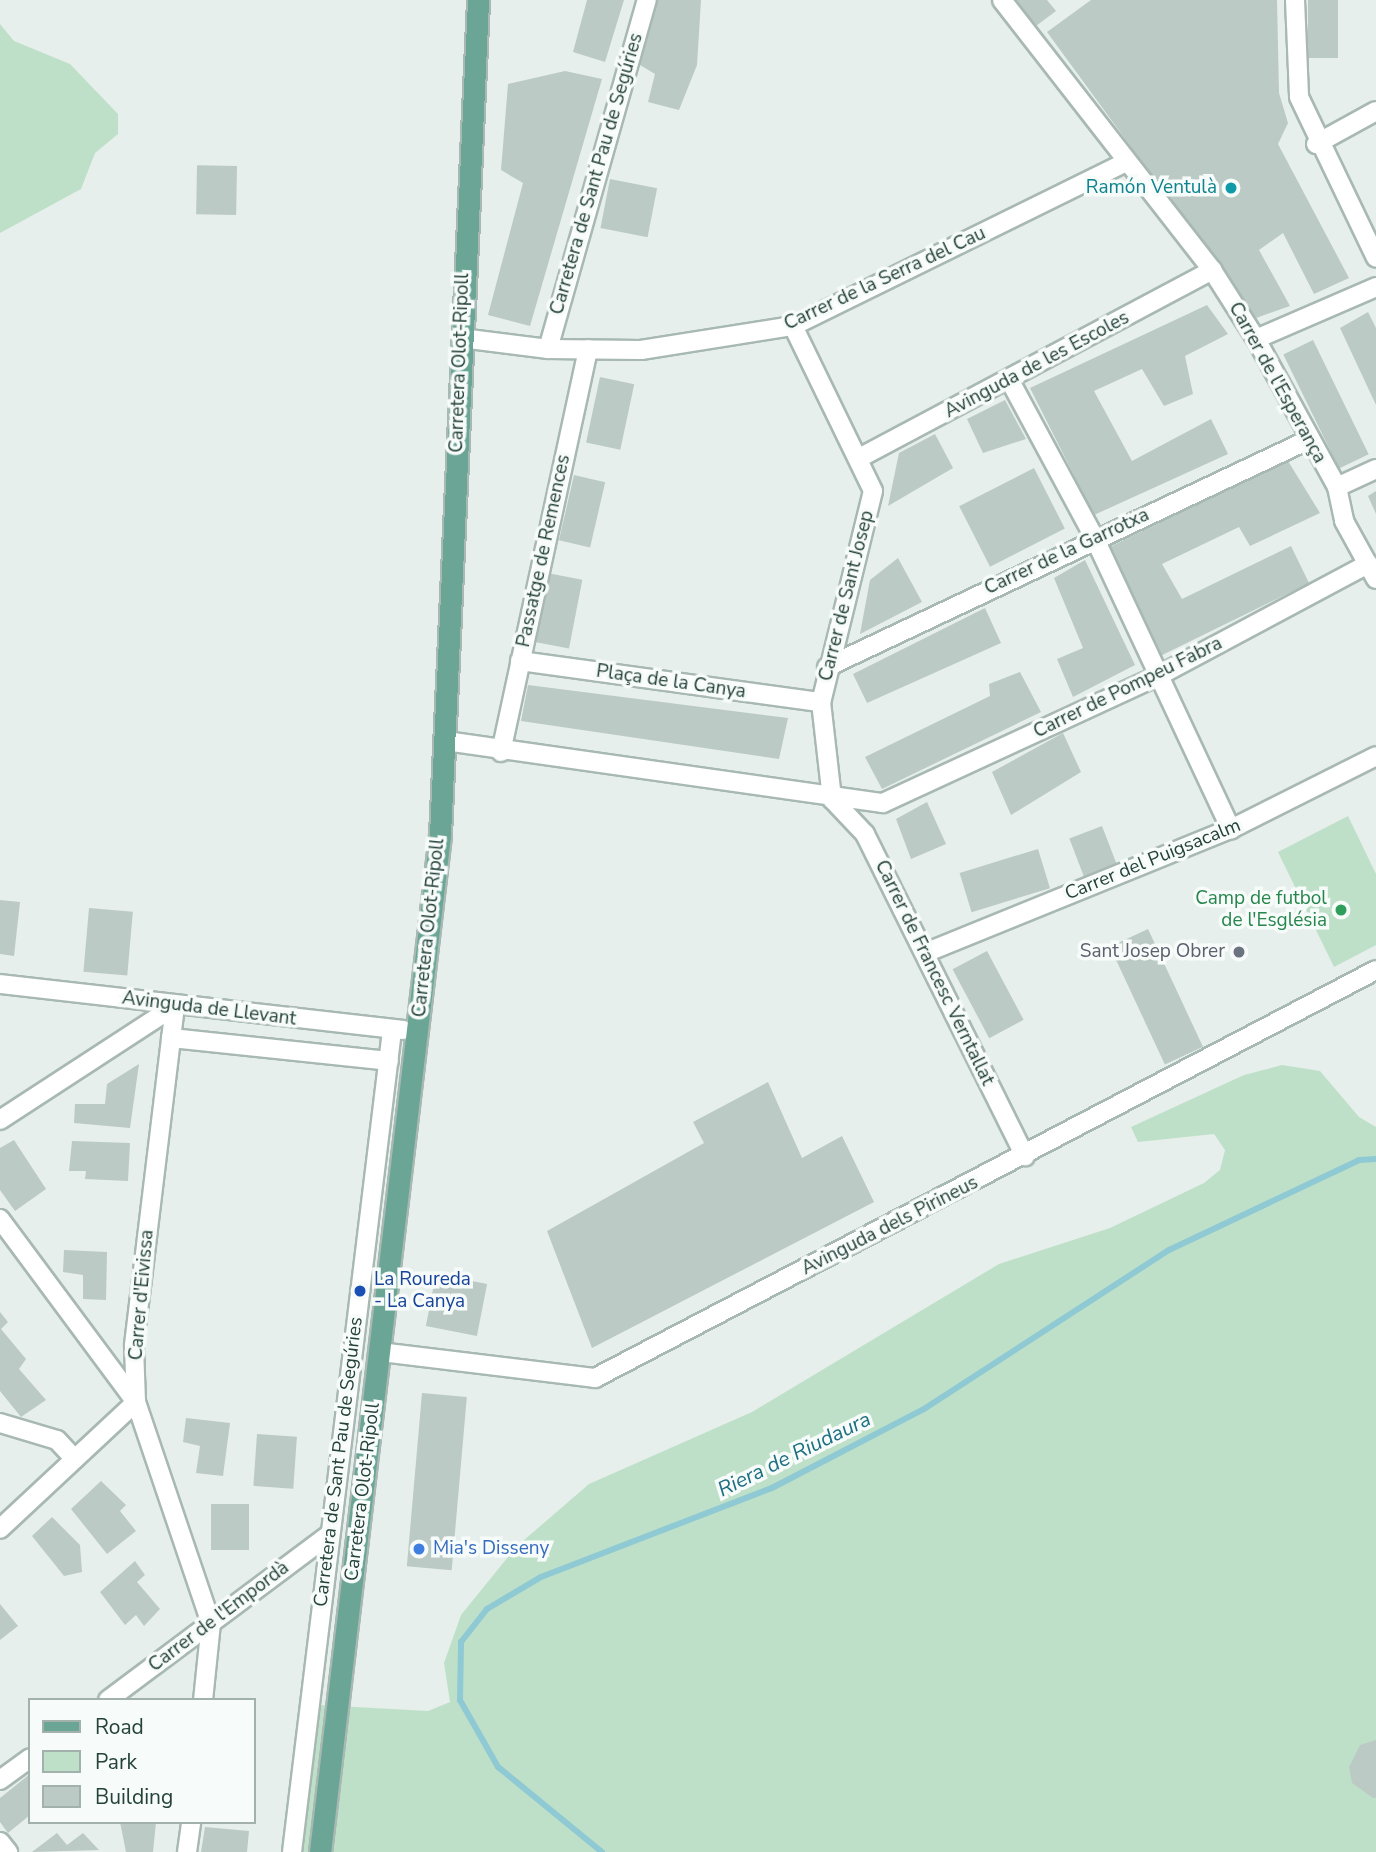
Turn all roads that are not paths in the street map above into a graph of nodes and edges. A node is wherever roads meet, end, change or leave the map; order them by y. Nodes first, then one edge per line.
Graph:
1 (478, 0) edge
2 (647, 0) edge
3 (1002, 0) edge
4 (1295, 0) edge
5 (1376, 111) edge
6 (1316, 144) junction
7 (1127, 162) junction
8 (1376, 258) edge
9 (1212, 270) junction
10 (1376, 287) edge
11 (793, 326) junction
12 (461, 338) junction
13 (1256, 339) junction
14 (548, 349) junction
15 (588, 349) junction
16 (1010, 381) junction
17 (1308, 440) junction
18 (860, 457) junction
19 (1376, 469) edge
20 (1336, 487) junction
21 (1094, 537) junction
22 (1373, 570) edge
23 (520, 661) junction
24 (827, 667) junction
25 (1160, 675) junction
26 (821, 702) junction
27 (446, 741) junction
28 (501, 752) junction
29 (1376, 756) edge
30 (832, 799) junction
31 (1231, 829) junction
32 (925, 953) junction
33 (1376, 970) edge
34 (0, 984) edge
35 (175, 1006) junction
36 (392, 1030) junction
37 (418, 1031) junction
38 (171, 1038) junction
39 (389, 1061) junction
40 (0, 1121) edge
41 (1025, 1156) junction
42 (4, 1231) edge
43 (380, 1352) junction
44 (136, 1402) junction
45 (0, 1423) edge
46 (75, 1460) junction
47 (0, 1529) edge
48 (330, 1534) junction
49 (211, 1623) junction
50 (111, 1698) edge
51 (203, 1698) edge
52 (28, 1759) edge
53 (0, 1780) edge
54 (191, 1824) edge
55 (0, 1842) edge
56 (8, 1852) edge
57 (187, 1852) edge
58 (292, 1852) edge
59 (320, 1852) edge

1 - 12 main road, Carretera Olot-Ripoll
2 - 14 street, Carretera de Sant Pau de Segúries
3 - 7 street, Carrer de l'Esperança
4 - 6 street
5 - 6 street
6 - 8 street
7 - 9 street, Carrer de l'Esperança
7 - 11 street, Carrer de la Serra del Cau
9 - 13 street, Carrer de l'Esperança
9 - 16 street, Avinguda de les Escoles
10 - 13 street
11 - 15 street, Carrer de la Serra del Cau
11 - 18 street, Carrer de Sant Josep
12 - 14 street, Carrer de la Serra del Cau
12 - 27 main road, Carretera Olot-Ripoll
13 - 17 street, Carrer de l'Esperança
14 - 15 street, Carrer de la Serra del Cau
15 - 23 street, Passatge de Remences
16 - 18 street, Avinguda de les Escoles
16 - 21 street
17 - 20 street, Carrer de l'Esperança
17 - 21 street, Carrer de la Garrotxa
18 - 24 street, Carrer de Sant Josep
19 - 20 street
20 - 22 street, Carrer de l'Esperança
21 - 24 street, Carrer de la Garrotxa
21 - 25 street
22 - 25 street, Carrer de Pompeu Fabra
23 - 26 street, Plaça de la Canya
23 - 28 street, Passatge de Remences
24 - 26 street, Carrer de Sant Josep
25 - 30 street, Carrer de Pompeu Fabra
25 - 31 street
26 - 30 street, Carrer de Sant Josep
27 - 28 street
27 - 37 main road, Carretera Olot-Ripoll
28 - 30 street
29 - 31 street, Carrer del Puigsacalm
30 - 32 street, Carrer de Francesc Verntallat
31 - 32 street, Carrer del Puigsacalm
32 - 41 street, Carrer de Francesc Verntallat
33 - 41 street, Avinguda dels Pirineus
34 - 35 street, Avinguda de Llevant
35 - 36 street, Avinguda de Llevant
35 - 38 street, Carrer d'Eivissa
35 - 40 street
36 - 37 street, Avinguda de Llevant
36 - 39 street, Carretera de Sant Pau de Segúries
37 - 43 main road, Carretera Olot-Ripoll
38 - 39 street, Avinguda de Llevant
38 - 44 street, Carrer d'Eivissa
39 - 48 street, Carretera de Sant Pau de Segúries
41 - 43 street, Avinguda dels Pirineus
42 - 44 street
43 - 59 main road, Carretera Olot-Ripoll
44 - 46 street
44 - 49 street, Carrer d'Eivissa
45 - 46 street
46 - 47 street
48 - 49 street, Carrer de l'Empordà
48 - 58 street, Carretera de Sant Pau de Segúries
49 - 50 street, Carrer de l'Empordà
49 - 51 street, Carrer d'Eivissa
52 - 53 street
54 - 57 street
55 - 56 street

